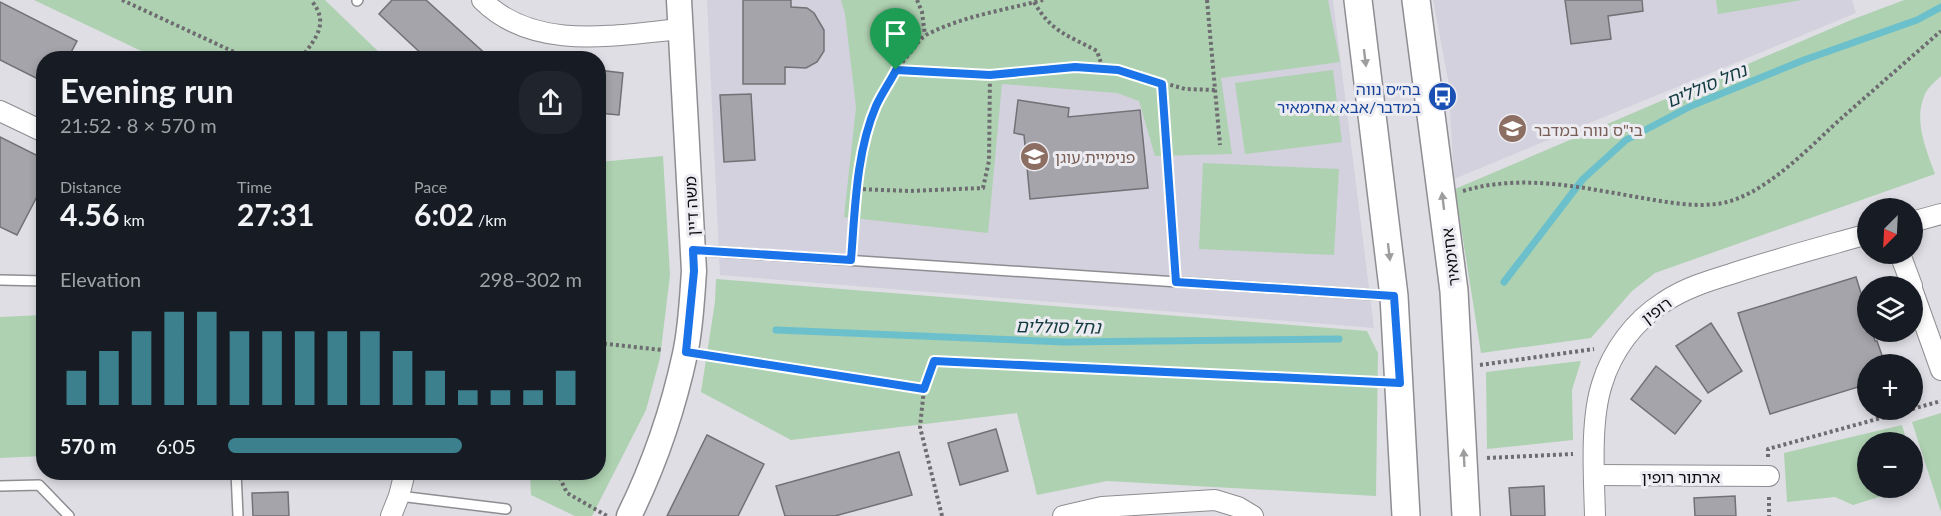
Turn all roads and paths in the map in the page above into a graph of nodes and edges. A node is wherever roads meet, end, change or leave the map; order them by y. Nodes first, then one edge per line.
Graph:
1 (122, 0) edge
2 (311, 0) edge
3 (482, 0) edge
4 (679, 0) edge
5 (917, 0) edge
6 (1042, 0) edge
7 (1207, 0) edge
8 (1358, 0) edge
9 (1416, 0) edge
10 (1034, 1) edge
11 (681, 30) junction
12 (1941, 31) edge
13 (925, 35) junction
14 (232, 51) edge
15 (304, 51) edge
16 (1103, 69) junction
17 (896, 70) junction
18 (990, 75) junction
19 (1162, 84) junction
20 (1215, 90) junction
21 (0, 111) edge
22 (36, 128) edge
23 (1220, 145) dead end
24 (857, 189) junction
25 (1443, 196) junction
26 (1941, 214) edge
27 (1923, 219) edge
28 (1857, 237) edge
29 (693, 250) junction
30 (851, 260) junction
31 (0, 280) edge
32 (36, 281) edge
33 (1176, 282) junction
34 (1394, 296) junction
35 (1923, 319) edge
36 (606, 344) edge
37 (1619, 347) junction
38 (686, 352) junction
39 (1459, 368) junction
40 (1941, 370) edge
41 (1400, 383) junction
42 (924, 389) junction
43 (1941, 401) edge
44 (1923, 406) edge
45 (1872, 420) edge
46 (1594, 453) junction
47 (1464, 459) junction
48 (1594, 476) junction
49 (1769, 476) junction
50 (236, 480) edge
51 (403, 480) edge
52 (561, 480) edge
53 (0, 486) edge
54 (399, 496) junction
55 (506, 509) dead end
56 (69, 516) edge
57 (238, 516) edge
58 (391, 516) edge
59 (608, 516) edge
60 (629, 516) edge
61 (942, 516) edge
62 (1063, 516) edge
63 (1253, 516) edge
64 (1406, 516) edge
65 (1466, 516) edge
66 (1594, 516) edge
67 (1769, 516) edge

1 - 14 path
2 - 15 path
3 - 11 street
4 - 11 street, משה דיין
5 - 13 path
6 - 10 path
7 - 20 path
8 -> 34 main road
9 - 25 main road, אחימאיר
10 - 13 path
10 - 16 path
11 - 29 street, משה דיין
12 - 25 path
13 - 17 path
16 - 18 path
16 - 19 path
17 - 18 path
17 - 24 path
18 - 24 path
19 - 20 path
19 - 33 path
20 - 23 path
21 - 22 street
24 - 30 path
39 -> 25 main road, אחימאיר
26 - 27 street
28 - 37 street, רופין
29 - 30 lane
29 - 38 street, משה דיין
30 - 33 lane
31 - 32 lane
33 - 34 lane
34 - 41 main road
35 - 40 street
36 - 38 path
37 - 39 path
37 - 46 street, רופין
38 - 42 path
38 - 60 street, משה דיין
47 -> 39 main road, אחימאיר
41 - 42 path
41 - 64 main road
42 - 61 path
43 - 44 path
45 - 49 path
46 - 47 path
46 - 48 street, רופין
47 - 65 main road, אחימאיר
48 - 49 street, ארתור רופין
48 - 66 street, רופין
49 - 67 path
50 - 57 lane
51 - 54 street
52 - 59 path
53 - 56 lane
54 - 55 lane
54 - 58 street
62 - 63 street

